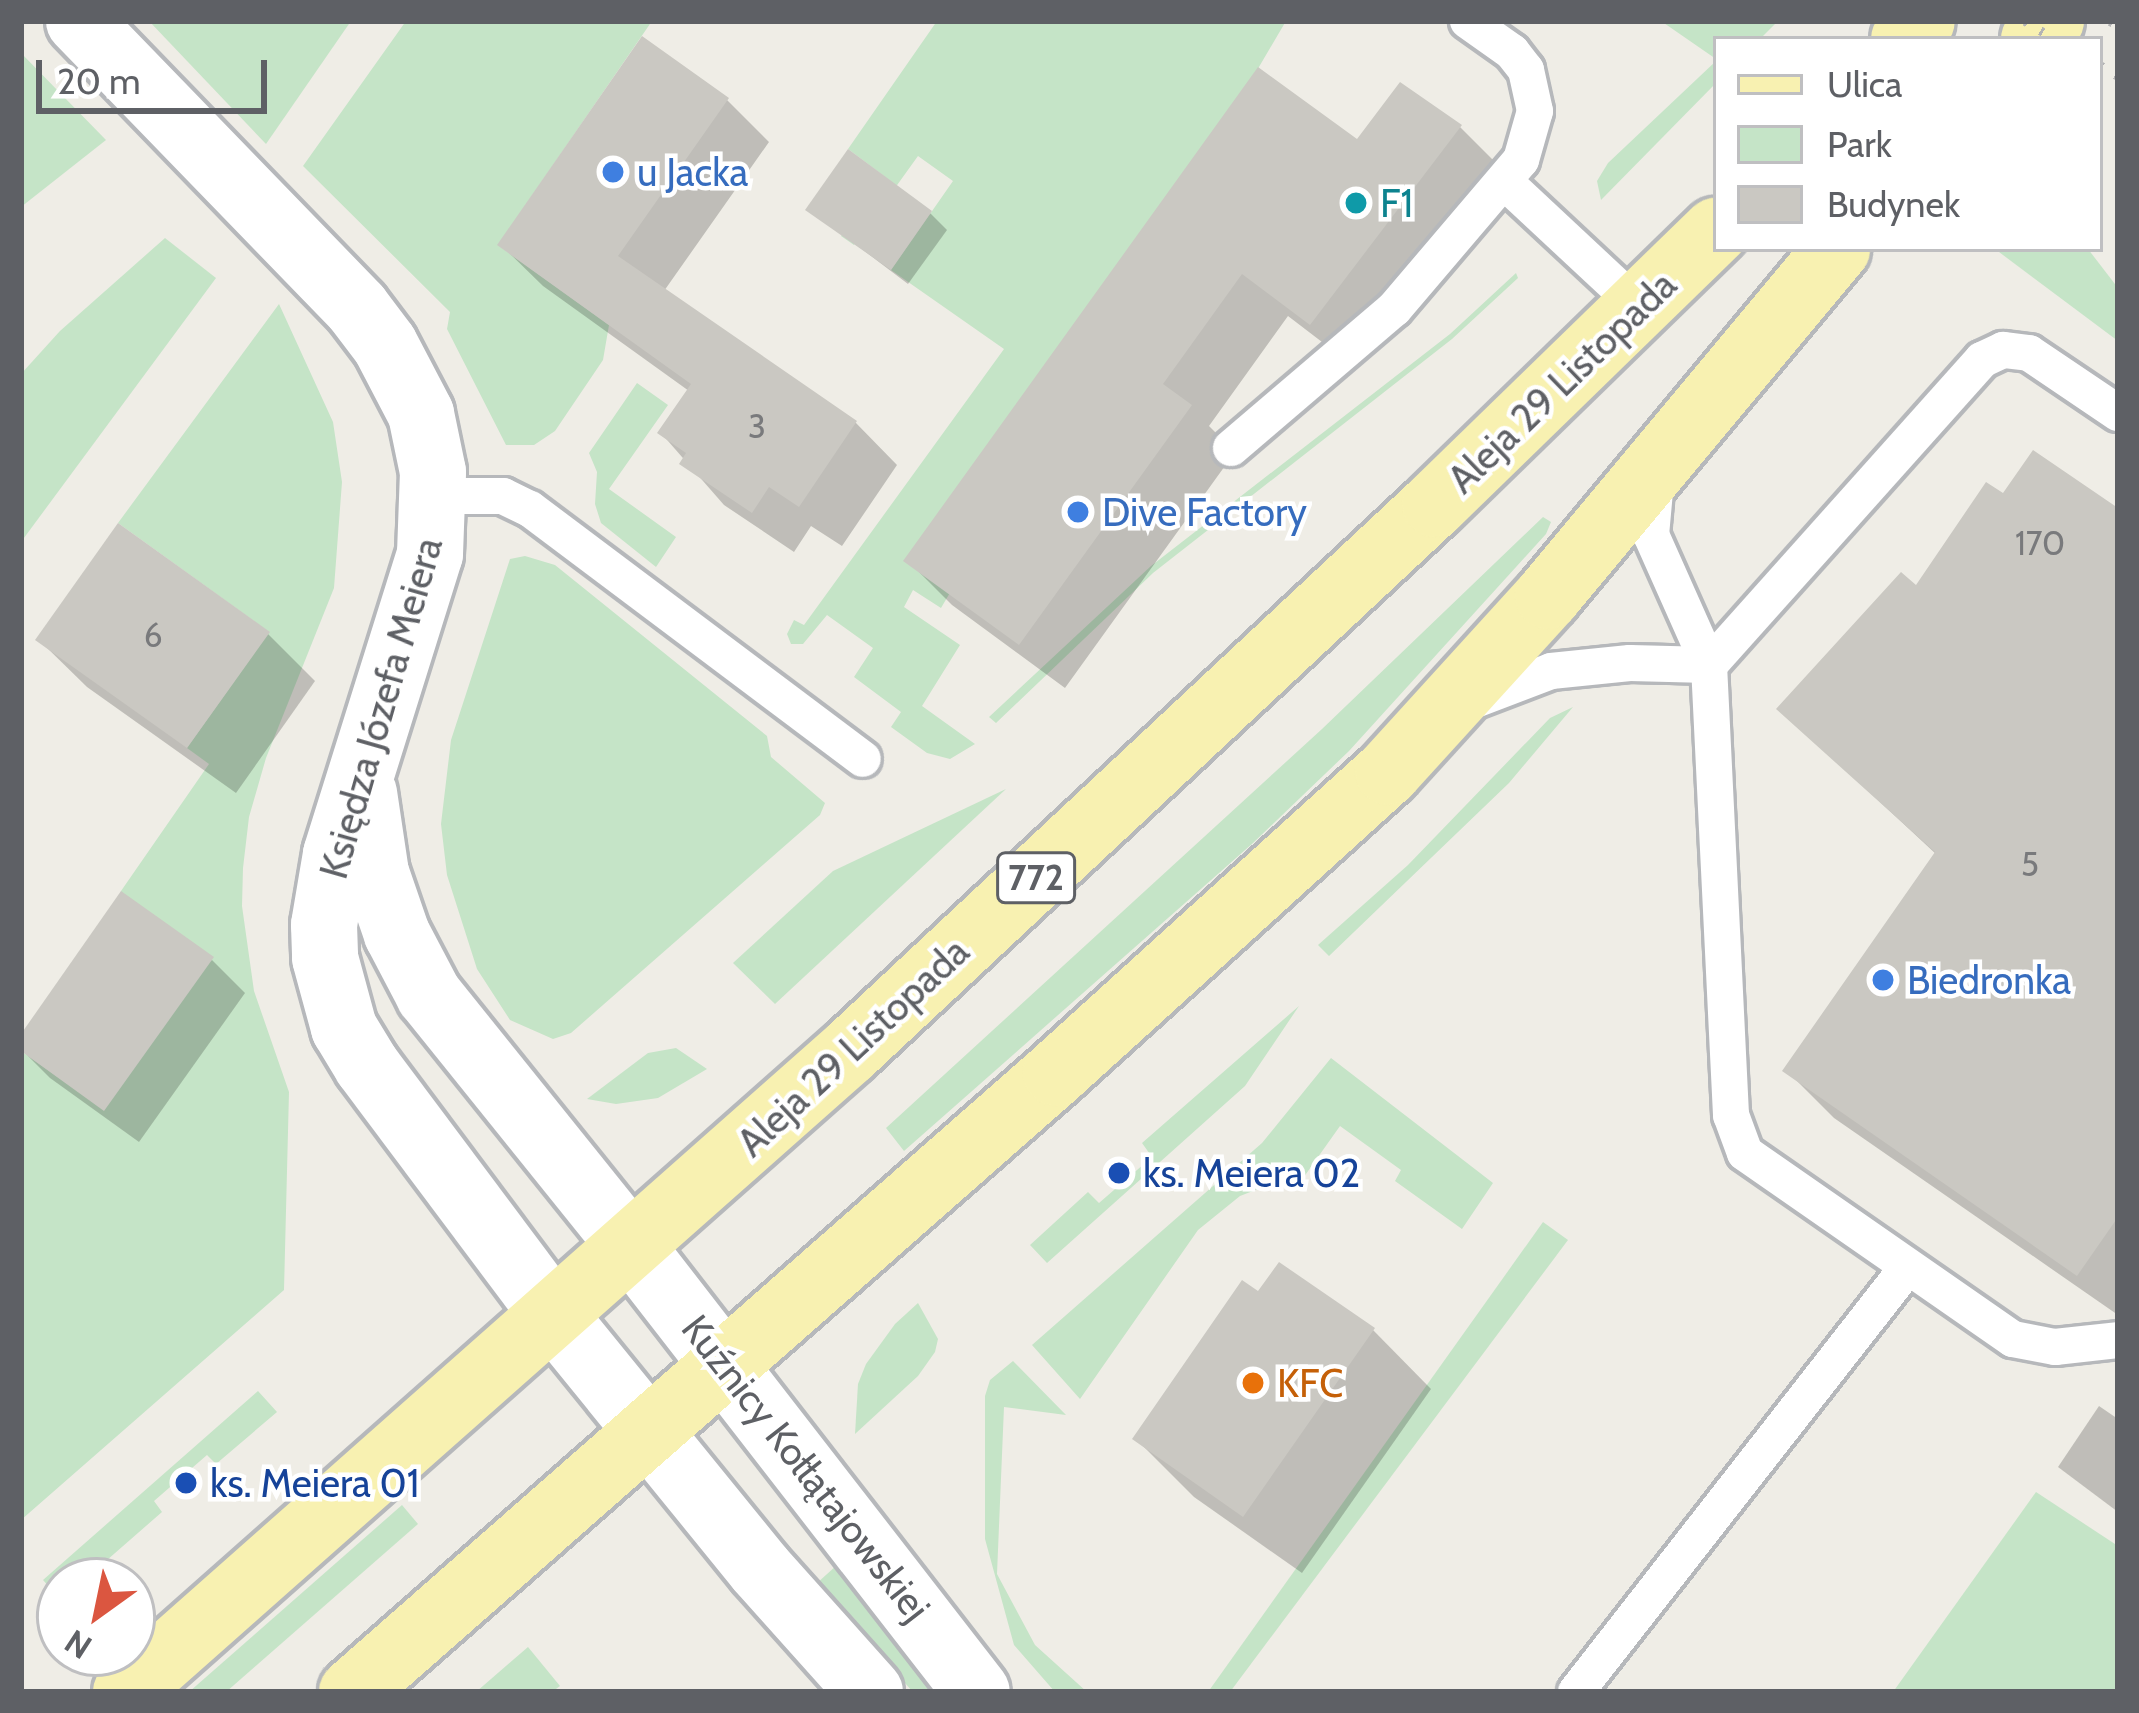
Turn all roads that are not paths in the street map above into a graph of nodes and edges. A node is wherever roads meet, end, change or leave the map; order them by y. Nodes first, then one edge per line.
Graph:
1 (79, 21) edge
2 (1468, 21) edge
3 (1506, 183) junction
4 (1713, 234) edge
5 (1834, 252) edge
6 (1640, 308) junction
7 (2118, 413) edge
8 (1675, 440) junction
9 (1231, 448) dead end
10 (434, 496) junction
11 (1709, 665) junction
12 (1436, 722) junction
13 (863, 759) dead end
14 (367, 765) junction
15 (632, 1246) junction
16 (1907, 1268) junction
17 (552, 1313) junction
18 (2118, 1340) edge
19 (725, 1361) junction
20 (646, 1431) junction
21 (126, 1692) edge
22 (352, 1692) edge
23 (870, 1692) edge
24 (977, 1692) edge
25 (1576, 1692) edge

1 - 10 street, Księdza Józefa Meiera
2 - 3 lane
3 - 6 lane
3 - 9 lane
4 - 6 main road, Aleja 29 Listopada / 772
5 - 8 main road
6 - 15 main road, Aleja 29 Listopada / 772
7 - 11 lane
8 - 11 lane
8 - 12 main road
10 - 13 lane
10 - 14 street, Księdza Józefa Meiera
11 - 12 lane
11 - 16 lane
12 - 19 main road
14 - 15 street, Kuźnicy Kołłątajowskiej
14 - 17 street, Księdza Józefa Meiera
15 - 17 main road, Aleja 29 Listopada / 772
15 - 19 street, Kuźnicy Kołłątajowskiej
16 - 18 lane
16 - 25 lane
17 - 20 street
17 - 21 main road, Aleja 29 Listopada / 772
19 - 20 main road
19 - 24 street, Kuźnicy Kołłątajowskiej
20 - 22 main road
20 - 23 street

